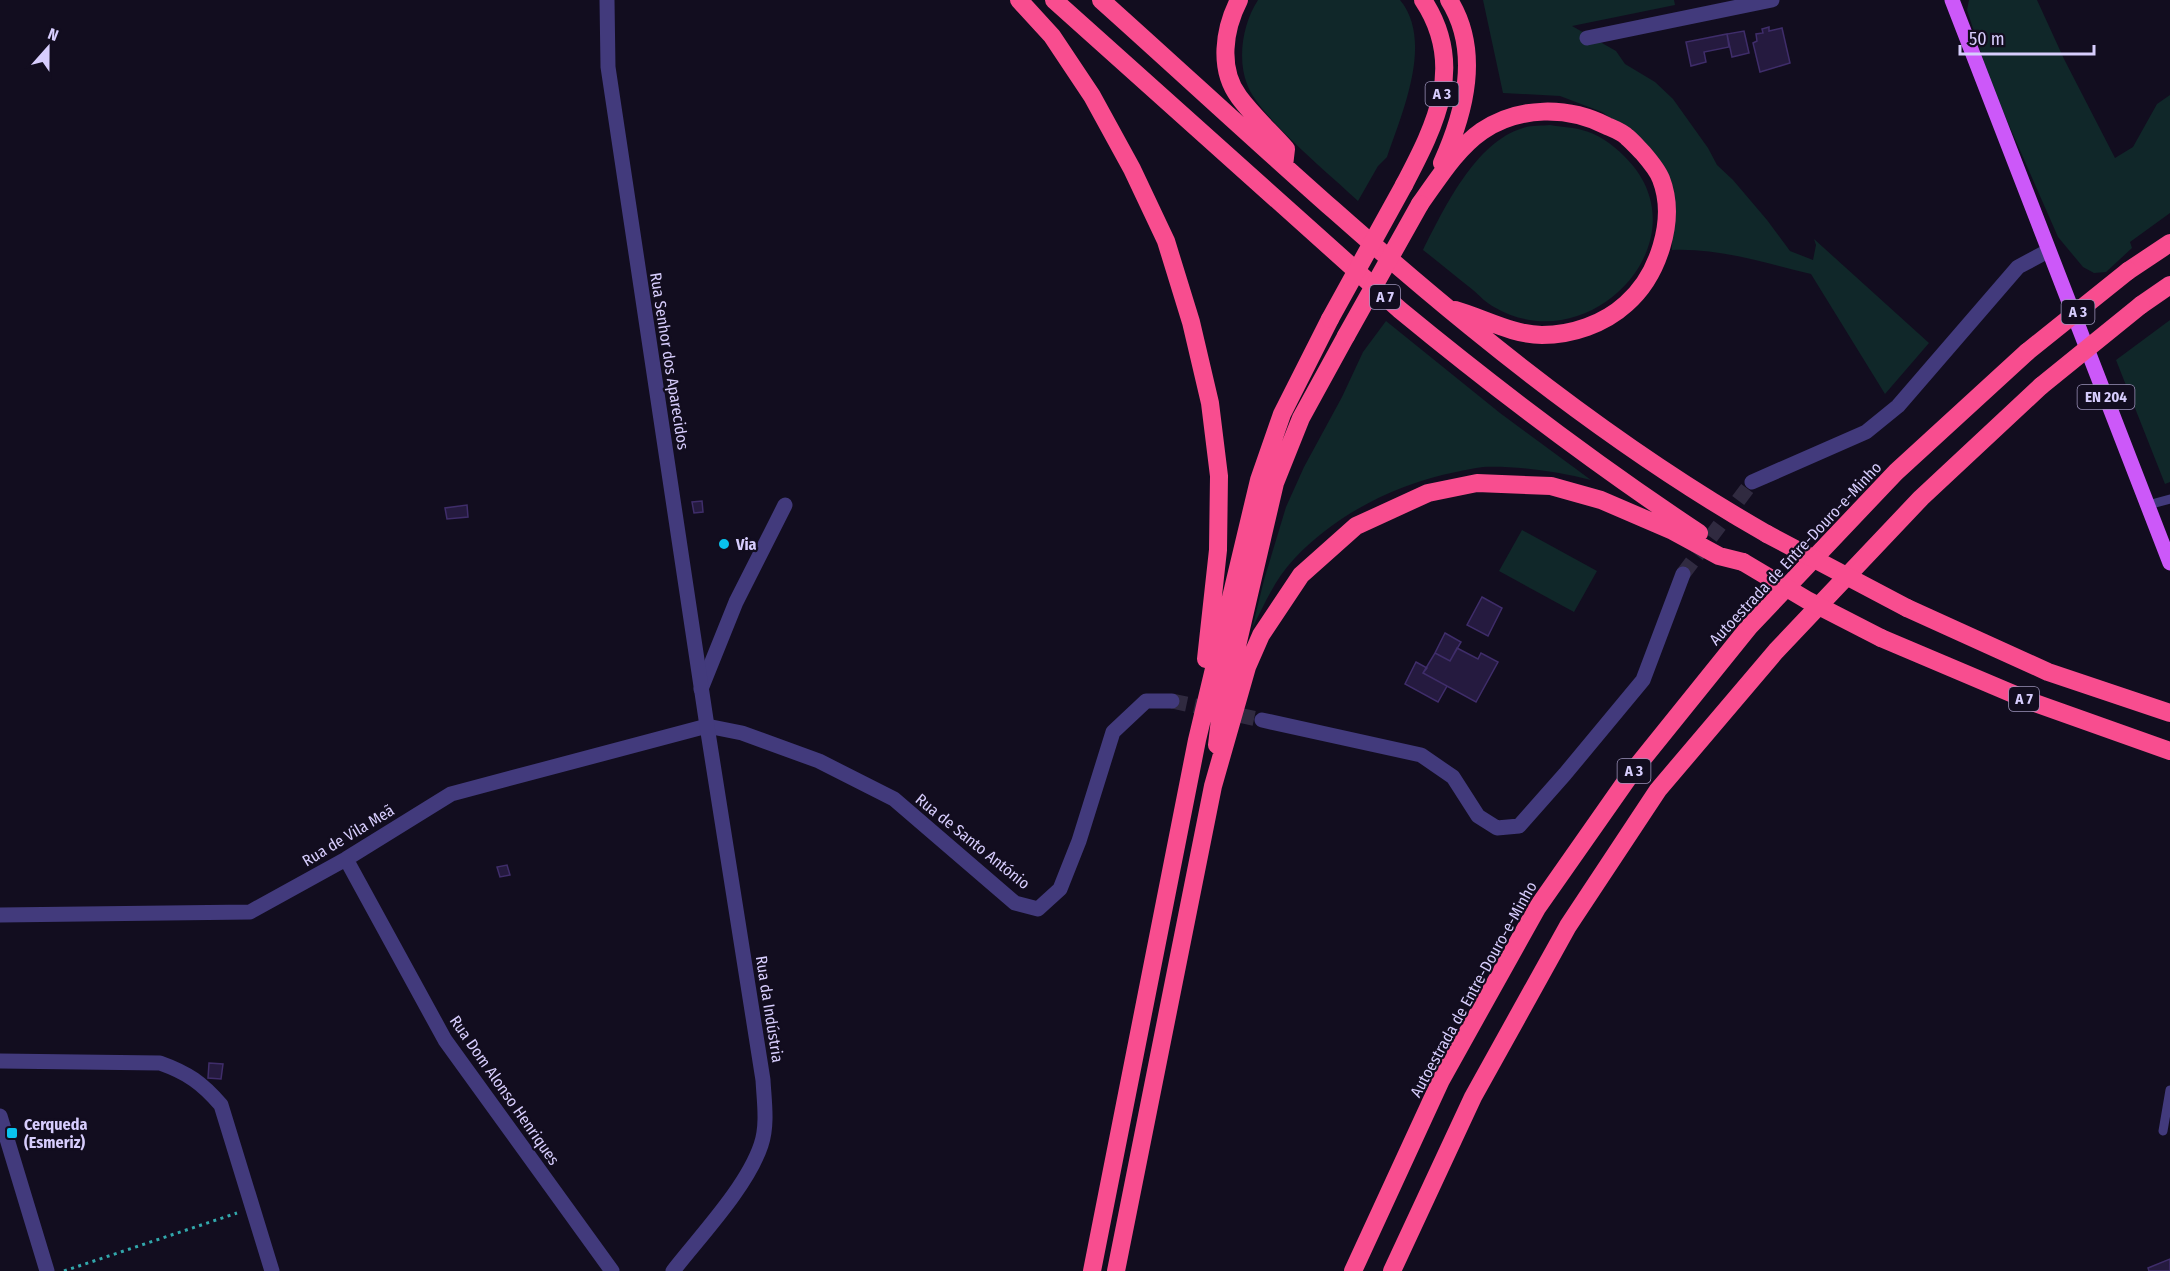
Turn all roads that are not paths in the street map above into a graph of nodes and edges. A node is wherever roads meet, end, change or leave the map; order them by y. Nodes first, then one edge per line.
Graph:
1 (607, 0) edge
2 (1019, 0) edge
3 (1054, 0) edge
4 (1101, 0) edge
5 (1239, 0) edge
6 (1424, 0) edge
7 (1449, 0) edge
8 (1772, 0) edge
9 (1952, 0) edge
10 (1587, 38) dead end
11 (1284, 166) junction
12 (1420, 204) junction
13 (2170, 243) edge
14 (2048, 251) junction
15 (2170, 285) edge
16 (1445, 307) junction
17 (1752, 482) tunnel mouth
18 (2170, 499) edge
19 (785, 505) dead end
20 (2148, 505) junction
21 (1743, 562) junction
22 (2170, 563) edge
23 (1683, 574) tunnel mouth
24 (701, 689) junction
25 (1172, 701) tunnel mouth
26 (2170, 713) edge
27 (1262, 720) tunnel mouth
28 (707, 726) junction
29 (1197, 740) junction
30 (2170, 751) edge
31 (1213, 786) junction
32 (346, 859) junction
33 (0, 915) edge
34 (0, 1061) edge
35 (2170, 1090) edge
36 (0, 1116) edge
37 (2163, 1131) dead end
38 (47, 1271) edge
39 (272, 1271) edge
40 (612, 1271) edge
41 (673, 1271) edge
42 (1092, 1271) edge
43 (1116, 1271) edge
44 (1353, 1271) edge
45 (1392, 1271) edge

1 - 24 street, Rua Senhor dos Aparecidos
2 - 29 highway
3 - 21 highway, A 7
4 - 11 highway, A 7
5 - 11 highway
6 - 29 highway, A 3, bridge
7 - 12 highway, A 7
8 - 10 street
9 - 14 main road, EN 204
11 - 16 highway, A 7
12 - 16 highway
12 - 31 highway, A 7, bridge
13 - 44 highway, Autoestrada de Entre-Douro-e-Minho / A 3, bridge
14 - 17 street
14 - 20 main road, EN 204
15 - 45 highway, A 3, bridge
16 - 26 highway, A 7, bridge
18 - 20 lane
19 - 24 street
20 - 22 main road, EN 204
21 - 30 highway, A 7, bridge
21 - 31 highway
23 - 27 street
24 - 28 street, Rua Senhor dos Aparecidos
25 - 28 street, Rua de Santo António
28 - 32 street, Rua de Vila Meã
28 - 41 street, Rua da Indústria
29 - 42 highway
31 - 43 highway
32 - 33 street, Rua de Vila Meã
32 - 40 street, Rua Dom Alonso Henriques
34 - 39 street
35 - 37 lane
36 - 38 street

